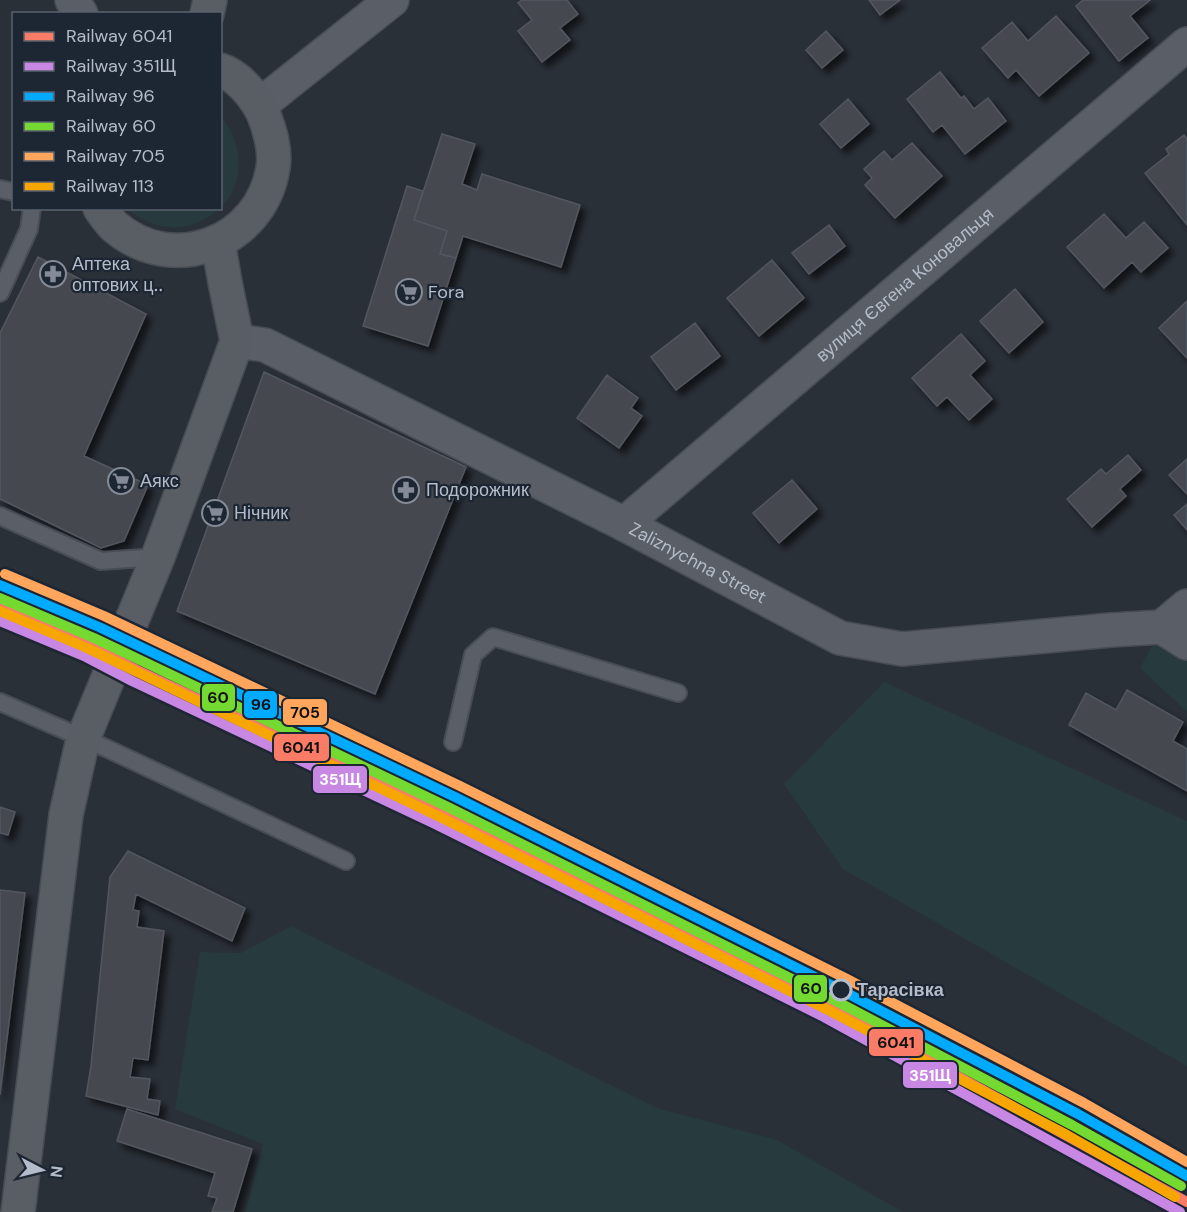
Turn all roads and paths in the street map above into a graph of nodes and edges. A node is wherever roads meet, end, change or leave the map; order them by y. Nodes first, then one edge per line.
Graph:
1 (392, 0) edge
2 (1187, 44) edge
3 (222, 71) edge
4 (260, 105) junction
5 (32, 210) edge
6 (102, 210) edge
7 (218, 242) junction
8 (0, 293) edge
9 (237, 341) junction
10 (0, 516) edge
11 (624, 524) junction
12 (158, 557) junction
13 (1187, 606) edge
14 (1174, 635) edge
15 (678, 693) dead end
16 (0, 702) edge
17 (83, 739) junction
18 (453, 741) dead end
19 (346, 861) dead end
20 (18, 1212) edge

1 - 4 street
2 - 11 street, вулиця Євгена Коновальця
3 - 4 main road
4 - 7 main road
5 - 8 lane
6 - 7 main road
7 - 9 main road
9 - 11 street, Zaliznychna Street
9 - 12 main road
10 - 12 lane
11 - 14 street, Zaliznychna Street
12 - 17 main road
13 - 14 street
15 - 18 lane
16 - 17 lane
17 - 19 lane
17 - 20 main road

